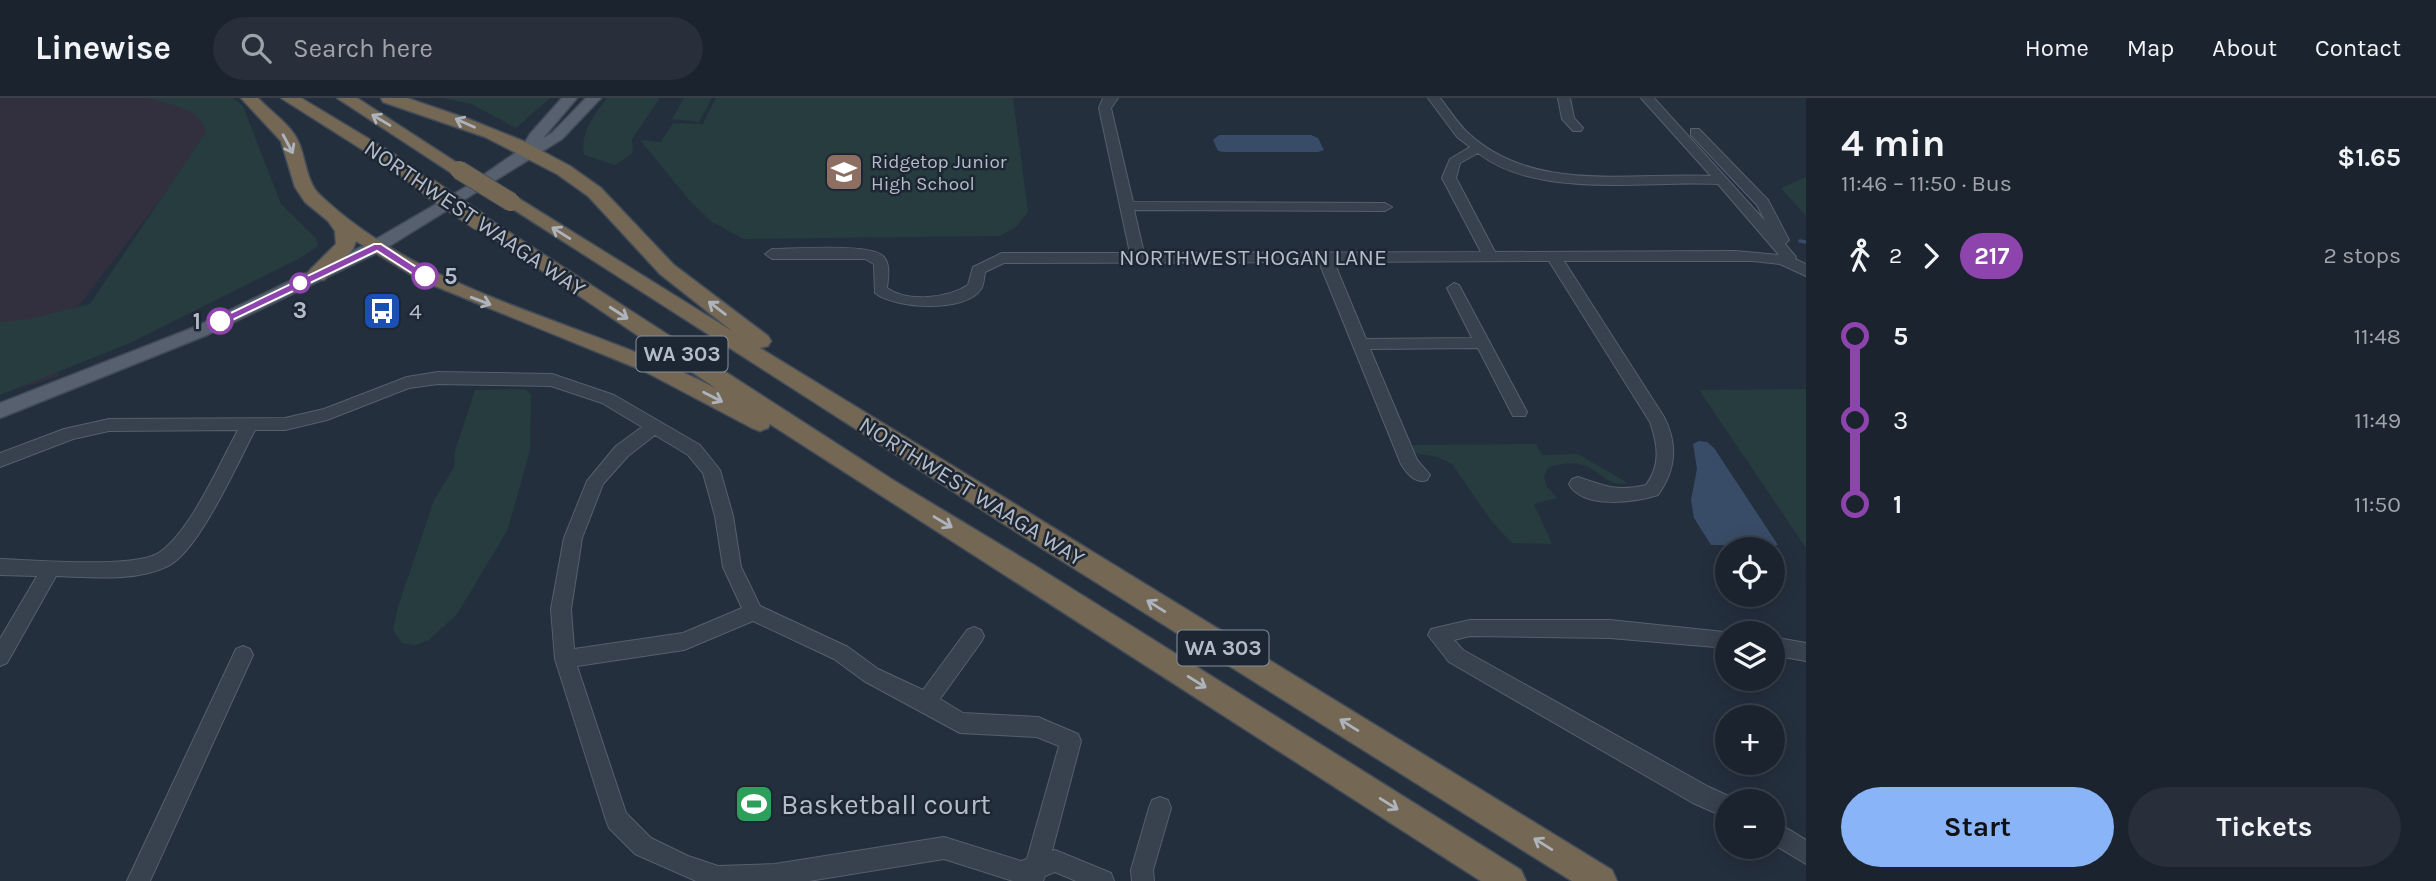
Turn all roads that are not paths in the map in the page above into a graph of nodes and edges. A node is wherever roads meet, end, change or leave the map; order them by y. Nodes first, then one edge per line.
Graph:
1 (249, 98) edge
2 (289, 98) edge
3 (345, 98) edge
4 (389, 98) edge
5 (570, 98) edge
6 (594, 98) edge
7 (1112, 98) edge
8 (1434, 98) edge
9 (1564, 98) edge
10 (1647, 98) edge
11 (1663, 98) edge
12 (1577, 128) dead end
13 (1478, 149) junction
14 (527, 152) junction
15 (1722, 180) junction
16 (1127, 206) junction
17 (1385, 207) dead end
18 (336, 218) junction
19 (377, 246) junction
20 (772, 254) dead end
21 (1324, 256) junction
22 (1138, 257) junction
23 (1554, 257) junction
24 (1491, 258) junction
25 (1790, 260) junction
26 (1806, 271) edge
27 (317, 275) junction
28 (1454, 288) dead end
29 (1483, 343) junction
30 (1361, 344) junction
31 (0, 411) edge
32 (847, 412) junction
33 (1519, 412) dead end
34 (250, 424) junction
35 (654, 426) junction
36 (0, 460) edge
37 (1421, 475) dead end
38 (1578, 484) dead end
39 (884, 486) junction
40 (0, 567) edge
41 (52, 567) junction
42 (753, 612) junction
43 (974, 636) dead end
44 (1715, 638) edge
45 (1785, 648) edge
46 (1806, 652) edge
47 (243, 655) dead end
48 (0, 657) edge
49 (565, 659) junction
50 (926, 702) junction
51 (1715, 801) edge
52 (1160, 808) dead end
53 (1785, 839) edge
54 (1806, 853) edge
55 (1034, 873) edge
56 (138, 881) edge
57 (1103, 881) edge
58 (1143, 881) edge
59 (1510, 881) edge
60 (1601, 881) edge

1 -> 18 highway
2 -> 39 highway, NORTHWEST WAAGA WAY / WA 303, bridge
32 -> 3 highway, NORTHWEST WAAGA WAY / WA 303, bridge
14 -> 4 highway
5 - 14 main road
6 - 14 main road
7 - 16 street
8 - 13 street
9 - 12 street
10 - 15 street
11 - 25 street
13 - 15 street
13 - 24 street
14 - 19 main road
32 -> 14 highway
15 - 25 street
16 - 17 street
16 - 22 street
18 - 19 highway
18 - 27 highway
19 - 27 main road
19 -> 39 highway
20 - 22 street, NORTHWEST HOGAN LANE
21 - 22 street, NORTHWEST HOGAN LANE
21 - 24 street, NORTHWEST HOGAN LANE
21 - 30 street
23 - 24 street, NORTHWEST HOGAN LANE
23 - 25 street, NORTHWEST HOGAN LANE
23 - 38 street
25 - 26 street
27 - 31 main road
28 - 29 street
29 - 30 street
29 - 33 street
30 - 37 street
60 -> 32 highway, NORTHWEST WAAGA WAY / WA 303
34 - 35 street
34 - 36 street
34 - 41 street
35 - 42 street
35 - 49 street
39 -> 59 highway, NORTHWEST WAAGA WAY / WA 303
40 - 41 street
41 - 48 street
42 - 49 street
42 - 50 street
43 - 50 street
44 - 51 street
45 - 46 street
47 - 56 street
49 - 55 street
50 - 55 street
52 - 58 street
53 - 54 street
55 - 57 street

